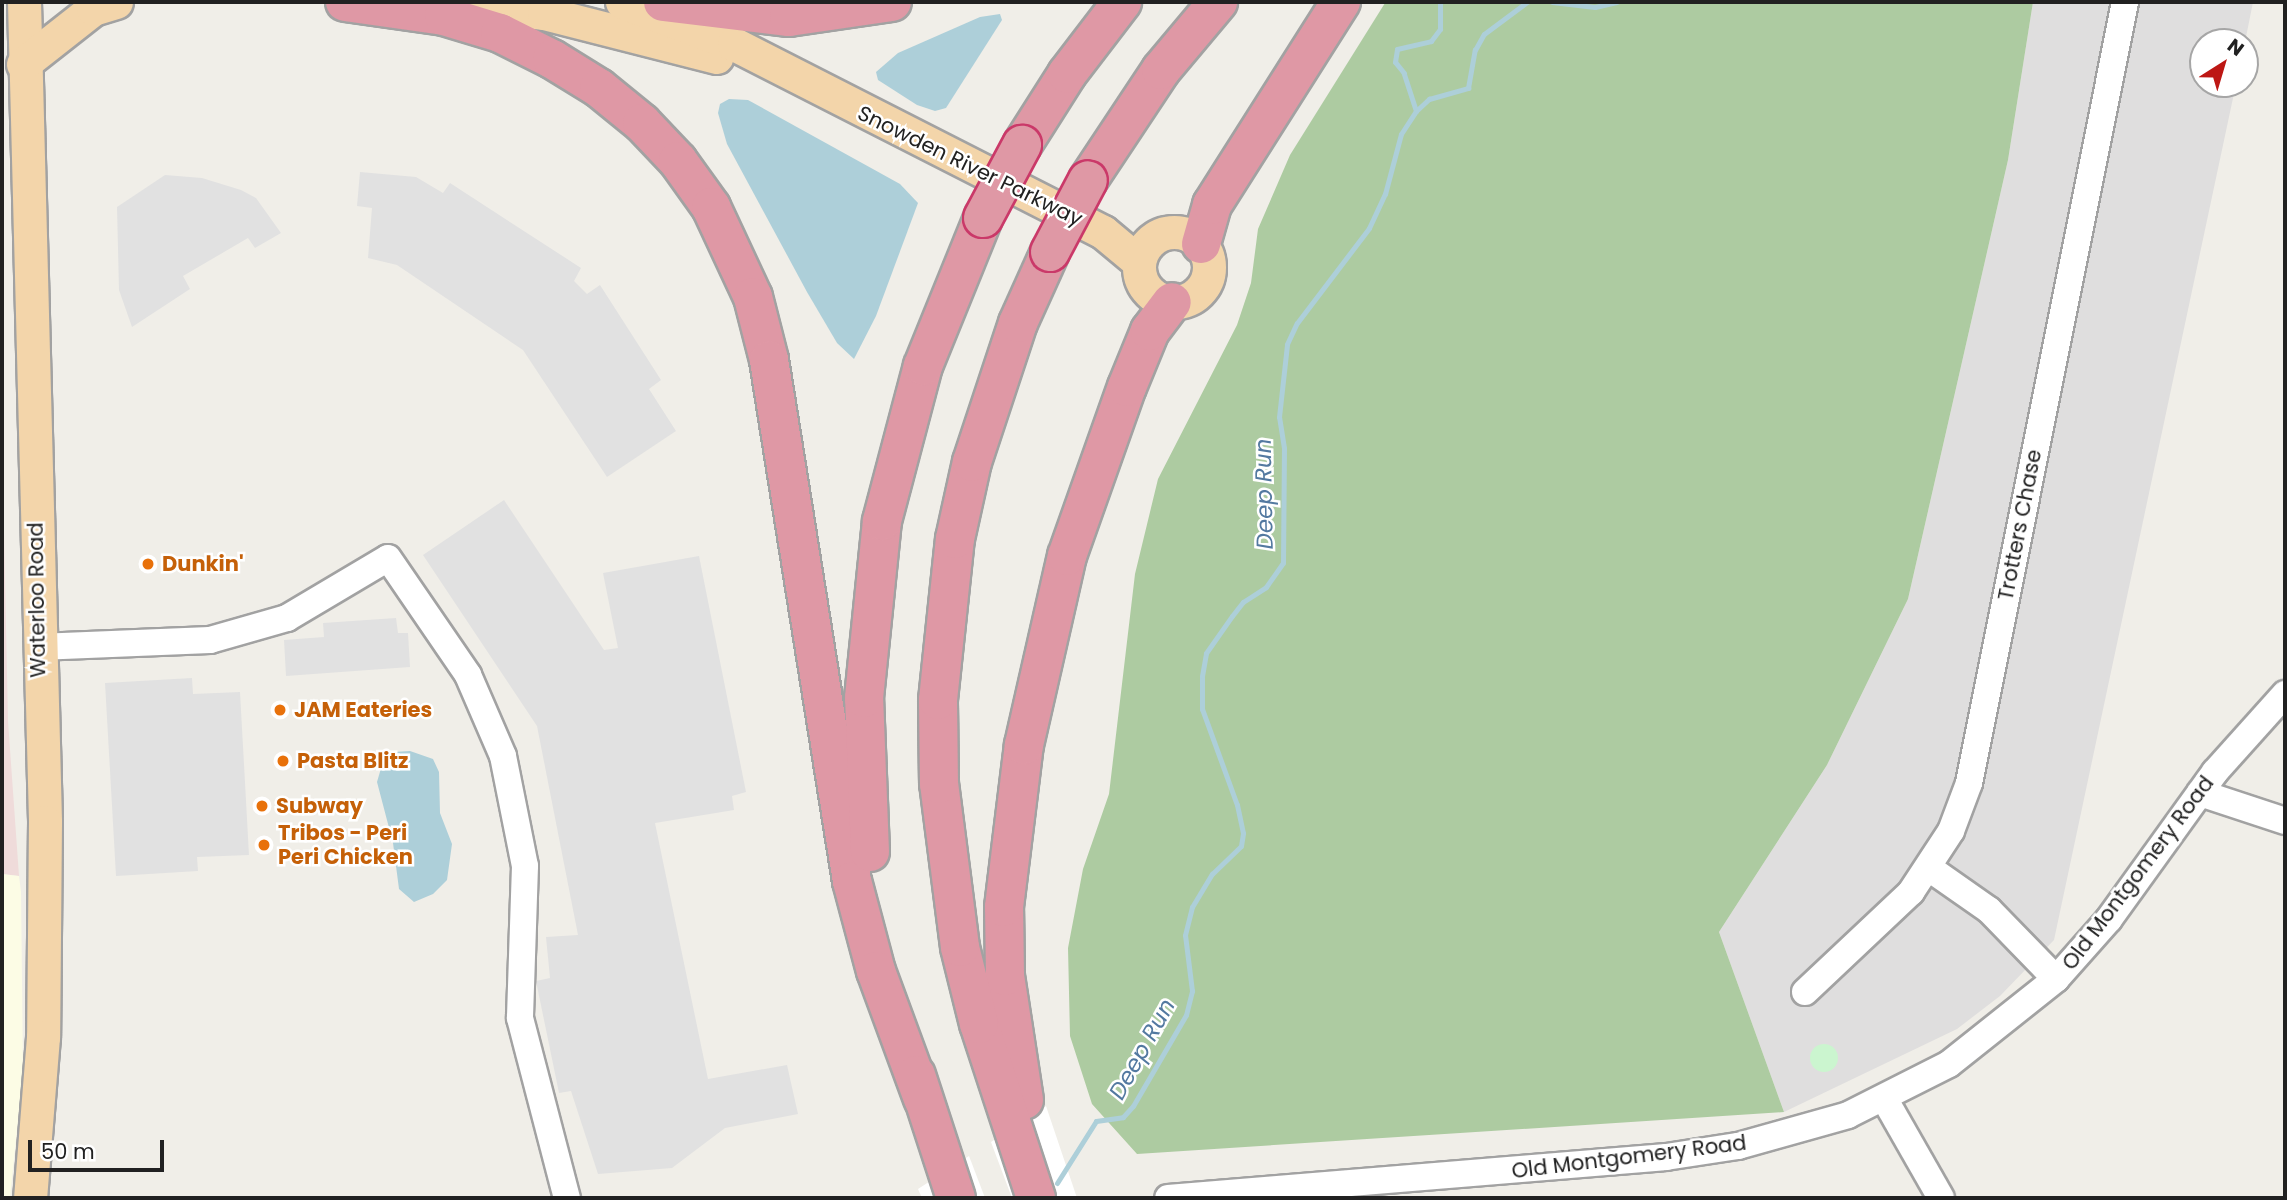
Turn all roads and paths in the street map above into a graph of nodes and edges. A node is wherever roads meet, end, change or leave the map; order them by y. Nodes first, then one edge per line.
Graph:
1 (24, 2) edge
2 (116, 2) edge
3 (345, 2) edge
4 (452, 2) edge
5 (622, 2) edge
6 (663, 2) edge
7 (892, 2) edge
8 (1122, 2) edge
9 (1218, 2) edge
10 (1341, 2) edge
11 (2125, 2) edge
12 (2, 37) edge
13 (23, 64) junction
14 (838, 100) junction
15 (1200, 244) junction
16 (1146, 250) junction
17 (1172, 302) junction
18 (38, 646) junction
19 (2285, 694) edge
20 (2200, 793) junction
21 (2285, 821) edge
22 (1929, 868) junction
23 (2056, 979) junction
24 (1805, 992) dead end
25 (1884, 1098) junction
26 (923, 1099) junction
27 (1019, 1124) junction
28 (951, 1185) edge
29 (30, 1198) edge
30 (566, 1198) edge
31 (1039, 1198) edge
32 (1168, 1198) edge
33 (1941, 1198) edge

1 - 13 main road, Waterloo Road
2 - 13 main road
3 - 26 highway
4 - 14 main road, Snowden River Parkway
5 - 14 main road, Snowden River Parkway
6 - 7 highway
8 - 26 highway, bridge
9 - 27 highway, bridge
10 - 15 highway
11 - 22 street, Trotters Chase
12 - 13 main road
13 - 18 main road, Waterloo Road
14 - 16 main road, Snowden River Parkway
15 - 16 main road
15 - 17 main road
16 - 17 main road, Snowden River Parkway
17 - 27 highway
18 - 29 main road, Waterloo Road
18 - 30 street
19 - 20 street, Old Montgomery Road
20 - 21 street
20 - 23 street, Old Montgomery Road
22 - 23 street
22 - 24 street, Trotters Chase
23 - 25 street, Old Montgomery Road
25 - 32 street, Old Montgomery Road
25 - 33 street
26 - 28 highway
27 - 31 highway

